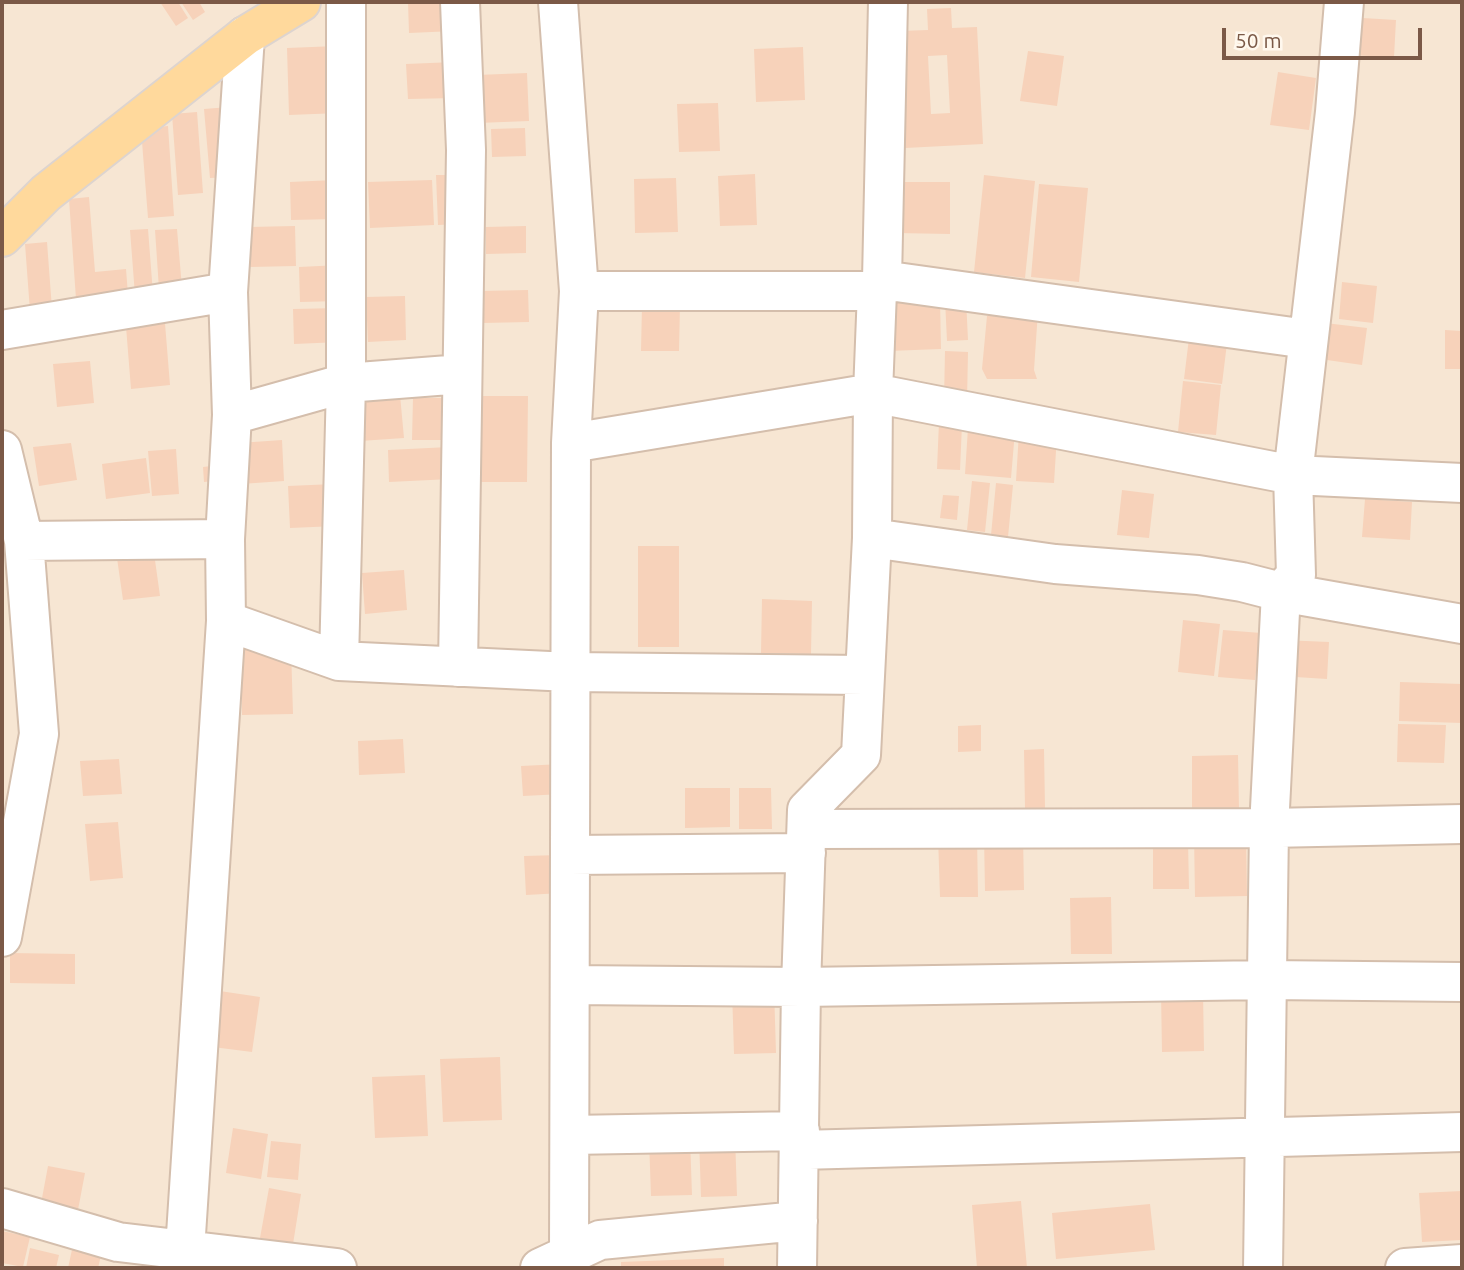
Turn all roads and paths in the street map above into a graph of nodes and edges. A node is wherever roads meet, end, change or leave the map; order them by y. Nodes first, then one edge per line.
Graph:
1 (301, 2) edge
2 (346, 2) edge
3 (460, 2) edge
4 (558, 2) edge
5 (887, 2) edge
6 (1344, 2) edge
7 (245, 36) junction
8 (2, 237) edge
9 (880, 286) junction
10 (579, 291) junction
11 (228, 292) junction
12 (2, 330) edge
13 (1307, 339) junction
14 (462, 374) junction
15 (346, 383) junction
16 (873, 393) junction
17 (232, 415) junction
18 (571, 443) junction
19 (2, 450) edge
20 (1293, 475) junction
21 (1462, 483) edge
22 (872, 538) junction
23 (225, 540) junction
24 (24, 541) junction
25 (1281, 592) junction
26 (226, 621) junction
27 (1462, 624) edge
28 (339, 661) junction
29 (458, 667) junction
30 (570, 672) junction
31 (864, 675) junction
32 (1462, 824) edge
33 (1269, 828) junction
34 (806, 841) junction
35 (570, 855) junction
36 (2, 937) edge
37 (1267, 980) junction
38 (1462, 982) edge
39 (570, 985) junction
40 (801, 987) junction
41 (1462, 1132) edge
42 (569, 1135) junction
43 (1265, 1137) junction
44 (800, 1141) junction
45 (2, 1208) edge
46 (798, 1221) junction
47 (185, 1250) junction
48 (115, 1255) edge
49 (555, 1261) edge
50 (272, 1264) edge
51 (1462, 1264) edge
52 (337, 1268) edge
53 (797, 1268) edge
54 (1263, 1268) edge
55 (1405, 1268) edge

1 - 7 main road
2 - 15 street
3 - 14 street
4 - 10 street
5 - 9 street
6 - 13 street
7 - 8 main road
7 - 11 street
9 - 10 street
9 - 13 street
9 - 16 street
10 - 18 street
11 - 12 street
11 - 17 street
13 - 20 street
14 - 15 street
14 - 29 street
15 - 17 street
15 - 28 street
16 - 18 street
16 - 20 street
16 - 22 street
17 - 23 street
18 - 30 street
19 - 24 street
20 - 21 street
20 - 25 street
22 - 25 street
22 - 31 street
23 - 24 street
23 - 26 street
24 - 36 street
25 - 27 street
25 - 33 street
26 - 28 street
26 - 47 street
28 - 29 street
29 - 30 street
30 - 31 street
30 - 35 street
31 - 34 street
32 - 33 street
33 - 34 street
33 - 37 street
34 - 35 street
34 - 40 street
35 - 39 street
37 - 38 street
37 - 40 street
37 - 43 street
39 - 40 street
39 - 42 street
40 - 44 street
41 - 43 street
42 - 44 street
42 - 49 street
43 - 44 street
43 - 54 street
44 - 46 street
45 - 48 street
46 - 49 street
46 - 53 street
47 - 48 street
47 - 50 street
50 - 52 street
51 - 55 street

